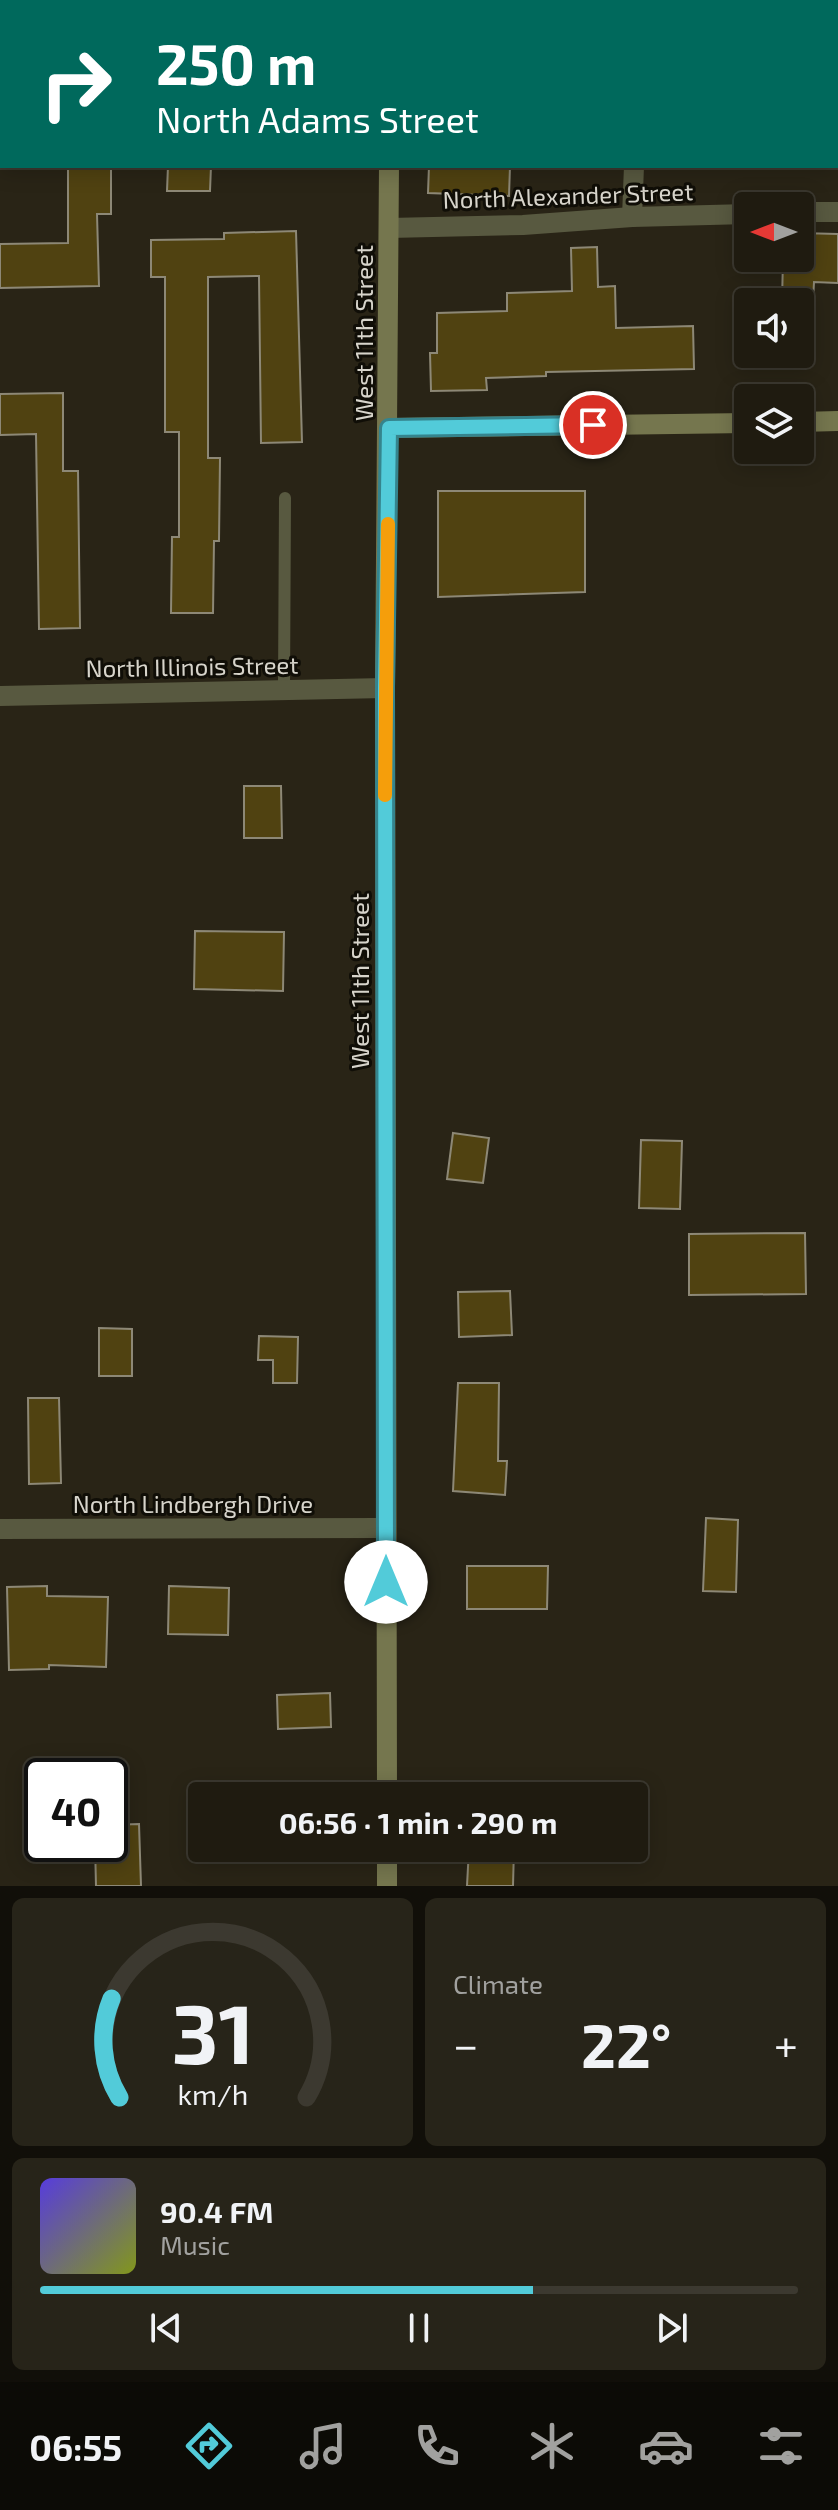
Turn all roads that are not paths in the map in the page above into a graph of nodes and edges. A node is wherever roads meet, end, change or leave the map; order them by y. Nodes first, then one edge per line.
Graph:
1 (389, 168) edge
2 (634, 168) edge
3 (814, 212) edge
4 (838, 212) edge
5 (734, 214) edge
6 (632, 217) junction
7 (389, 228) junction
8 (838, 421) edge
9 (814, 422) edge
10 (734, 423) edge
11 (389, 428) junction
12 (285, 498) dead end
13 (385, 688) junction
14 (284, 690) junction
15 (0, 696) edge
16 (386, 1528) junction
17 (0, 1529) edge
18 (387, 1782) edge
19 (387, 1862) edge
20 (387, 1886) edge

1 - 7 street, West 11th Street
2 - 6 street
3 - 4 street
5 - 6 street, North Alexander Street
6 - 7 street, North Alexander Street
7 - 11 street, West 11th Street
8 - 9 street
10 - 11 street
11 - 13 street, West 11th Street
12 - 14 lane
13 - 14 street, North Illinois Street
13 - 16 street, West 11th Street
14 - 15 street, North Illinois Street
16 - 17 street, North Lindbergh Drive
16 - 18 street, West 11th Street
19 - 20 street

